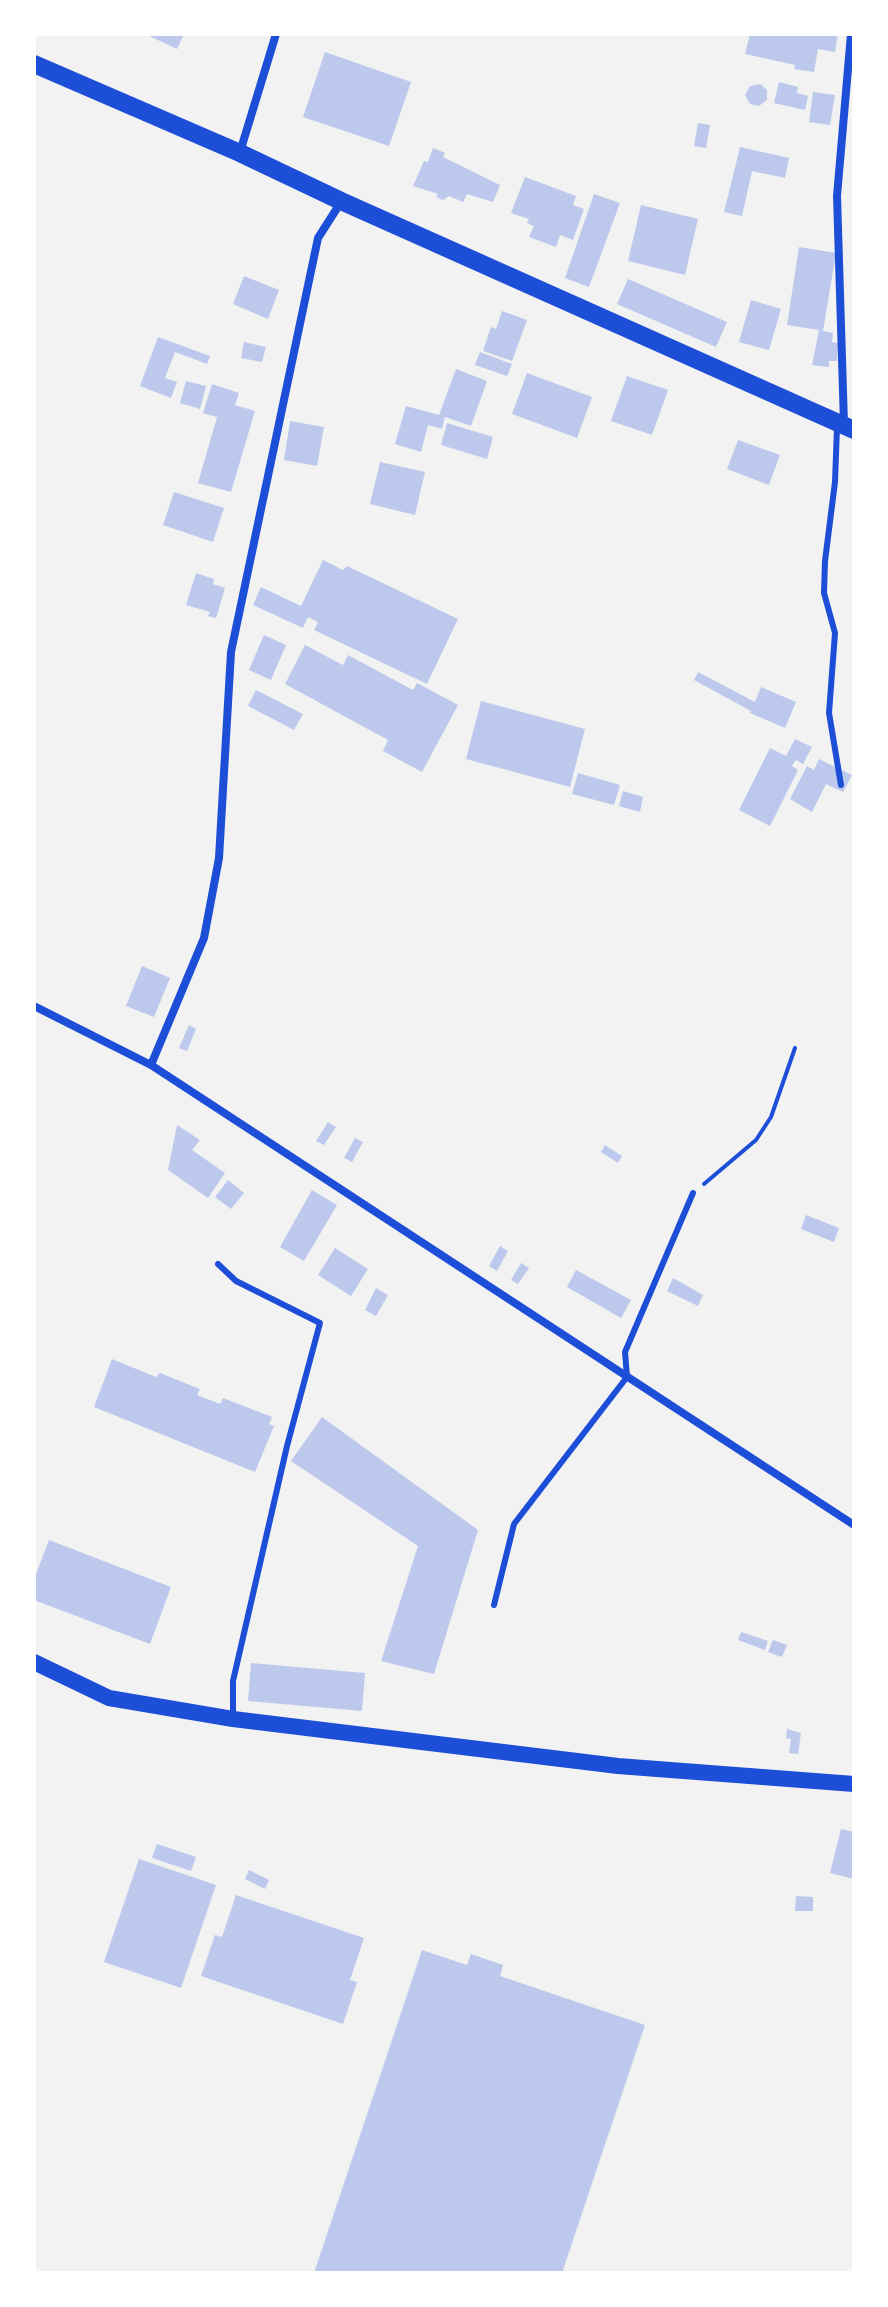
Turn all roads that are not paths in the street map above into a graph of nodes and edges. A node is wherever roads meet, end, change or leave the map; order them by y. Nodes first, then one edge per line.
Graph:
1 (276, 34) edge
2 (851, 34) edge
3 (34, 64) edge
4 (240, 153) junction
5 (341, 201) junction
6 (845, 426) edge
7 (841, 785) dead end
8 (34, 1006) edge
9 (151, 1065) junction
10 (693, 1193) road end
11 (218, 1264) dead end
12 (627, 1377) junction
13 (854, 1525) edge
14 (494, 1605) dead end
15 (34, 1662) edge
16 (233, 1719) junction
17 (854, 1784) edge

1 - 4 street
2 - 6 street
3 - 4 highway
4 - 5 highway
5 - 6 highway
5 - 9 street
6 - 7 lane
8 - 9 street
9 - 12 street
10 - 12 lane
11 - 16 lane
12 - 13 street
12 - 14 lane
15 - 16 main road
16 - 17 main road

